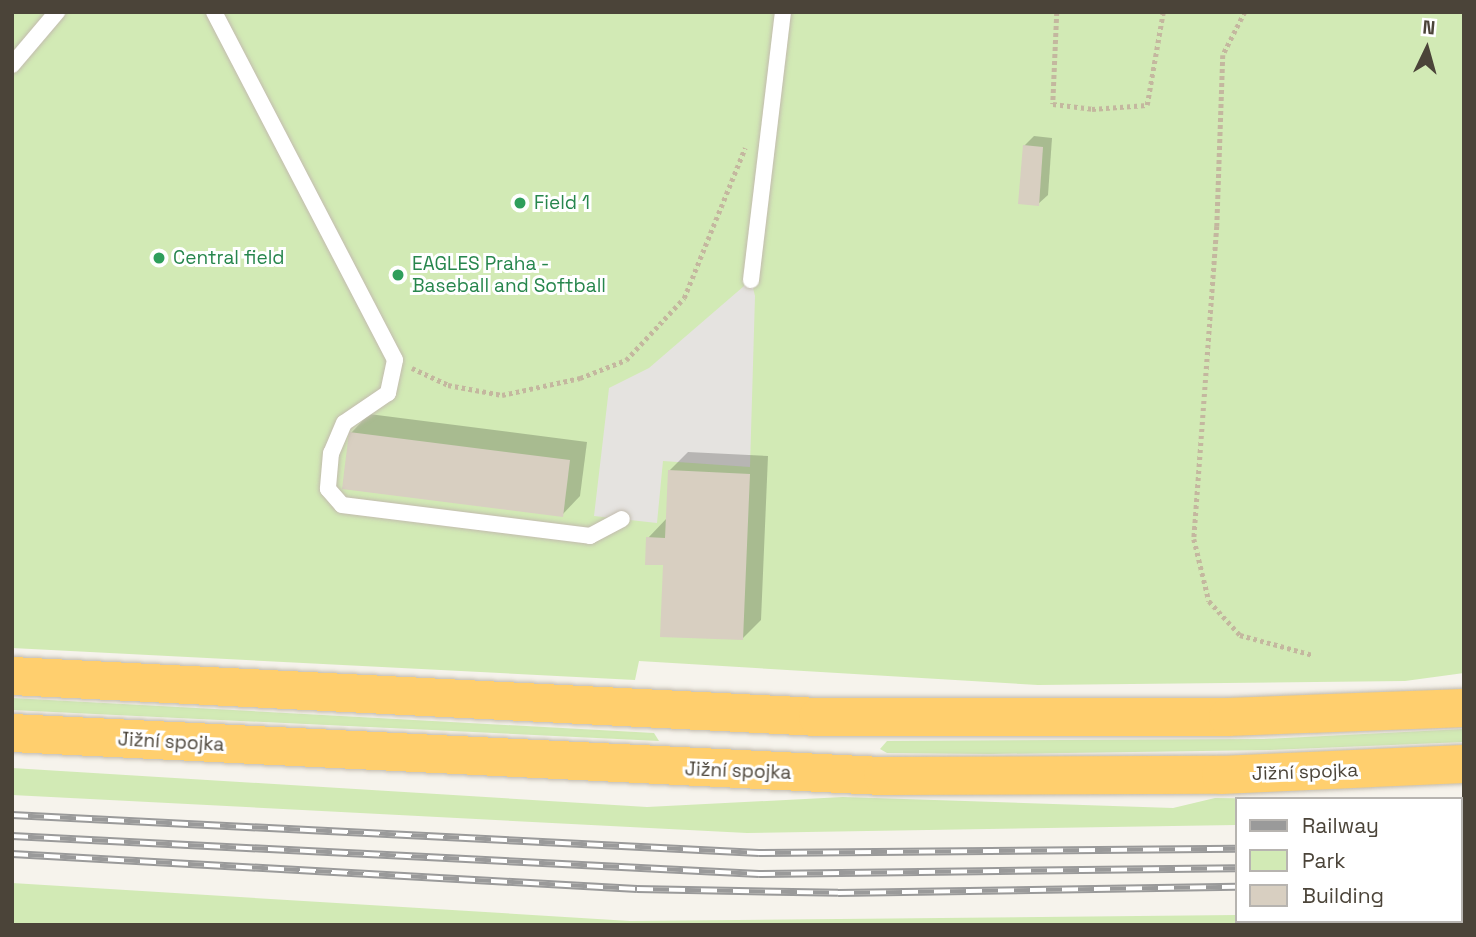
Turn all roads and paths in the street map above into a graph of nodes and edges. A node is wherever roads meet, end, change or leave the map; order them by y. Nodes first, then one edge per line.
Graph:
1 (57, 12) edge
2 (214, 12) edge
3 (783, 12) edge
4 (1057, 12) edge
5 (1163, 12) edge
6 (1245, 12) edge
7 (12, 65) edge
8 (745, 146) dead end
9 (751, 280) dead end
10 (395, 360) junction
11 (622, 519) dead end
12 (1313, 655) dead end
13 (12, 676) edge
14 (1464, 708) edge
15 (12, 733) edge
16 (1464, 764) edge
17 (1394, 769) junction
18 (1464, 772) edge

1 - 7 lane
2 - 10 lane
3 - 9 lane
4 - 5 path
6 - 12 path
8 - 10 path
10 - 11 lane
13 - 14 highway
15 - 17 highway, Jižní spojka
16 - 17 highway, Jižní spojka
17 - 18 highway

